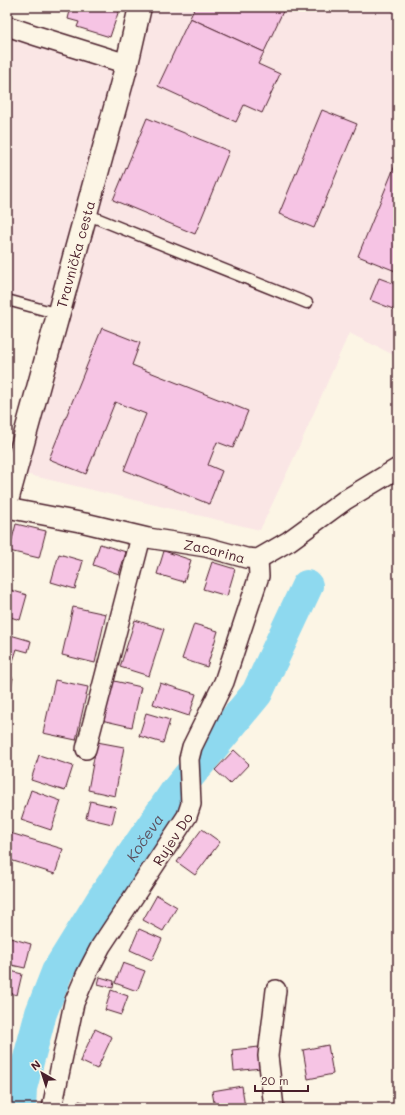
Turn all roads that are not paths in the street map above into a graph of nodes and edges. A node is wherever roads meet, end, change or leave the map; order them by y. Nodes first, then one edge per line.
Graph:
1 (140, 7) edge
2 (7, 26) edge
3 (127, 64) junction
4 (86, 214) junction
5 (7, 300) edge
6 (307, 303) dead end
7 (59, 314) junction
8 (398, 468) edge
9 (7, 501) edge
10 (7, 508) edge
11 (141, 537) junction
12 (258, 559) junction
13 (86, 749) dead end
14 (276, 990) dead end
15 (52, 1108) edge
16 (274, 1108) edge

1 - 3 main road, Travnička cesta
2 - 3 street
3 - 4 main road, Travnička cesta
4 - 6 lane
4 - 7 main road, Travnička cesta
5 - 7 lane
7 - 9 main road, Travnička cesta
8 - 12 street, Zacarina
10 - 11 street, Zacarina
11 - 12 street, Zacarina
11 - 13 street
12 - 15 street, Rujev Do
14 - 16 street

